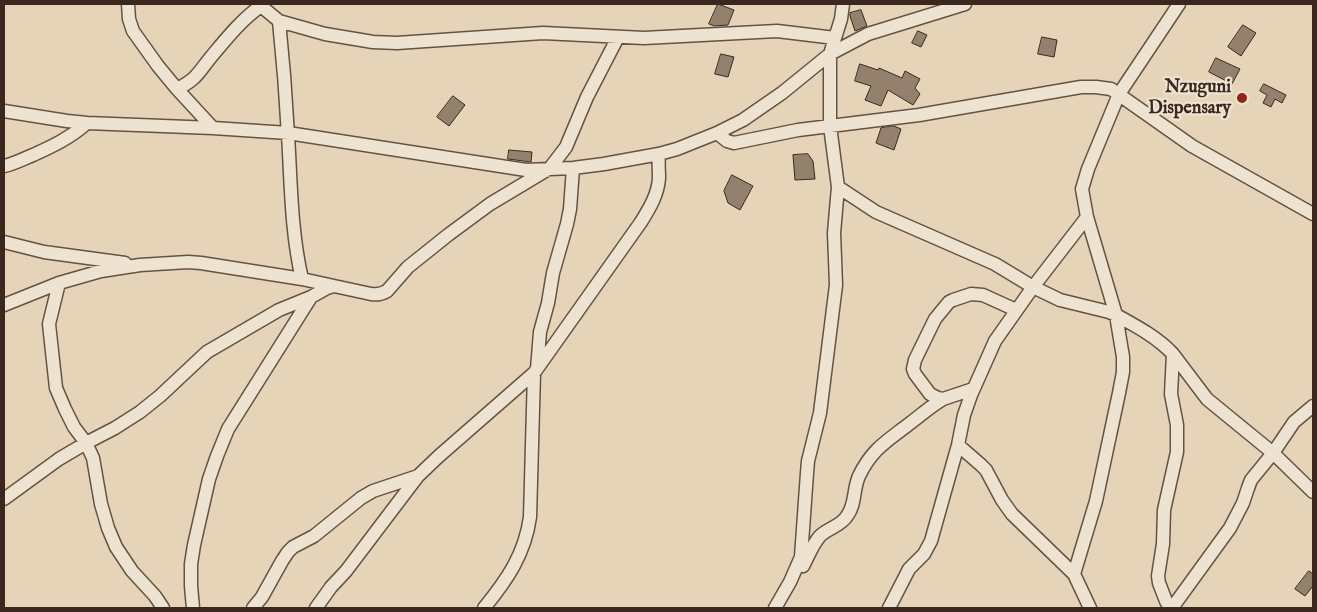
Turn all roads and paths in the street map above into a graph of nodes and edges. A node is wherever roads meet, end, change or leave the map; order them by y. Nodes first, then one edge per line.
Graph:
1 (128, 4) edge
2 (261, 4) edge
3 (842, 4) edge
4 (965, 4) edge
5 (1179, 4) edge
6 (279, 21) junction
7 (618, 37) junction
8 (835, 38) junction
9 (830, 54) junction
10 (177, 89) junction
11 (1119, 94) junction
12 (4, 111) edge
13 (87, 124) junction
14 (830, 126) junction
15 (213, 128) junction
16 (288, 133) junction
17 (717, 133) junction
18 (659, 154) junction
19 (4, 166) edge
20 (550, 168) junction
21 (573, 168) junction
22 (838, 187) junction
23 (1313, 214) edge
24 (1087, 217) junction
25 (4, 242) edge
26 (140, 265) junction
27 (302, 279) junction
28 (59, 283) junction
29 (334, 286) junction
30 (1033, 287) junction
31 (310, 297) junction
32 (4, 305) edge
33 (1016, 310) junction
34 (1116, 315) junction
35 (1173, 354) junction
36 (536, 371) junction
37 (973, 390) junction
38 (943, 398) junction
39 (1313, 406) edge
40 (86, 443) junction
41 (958, 445) junction
42 (1273, 453) junction
43 (418, 476) junction
44 (1313, 494) edge
45 (4, 499) edge
46 (795, 572) junction
47 (1074, 574) junction
48 (1167, 606) edge
49 (163, 608) edge
50 (193, 608) edge
51 (253, 608) edge
52 (316, 608) edge
53 (484, 608) edge
54 (775, 608) edge
55 (889, 608) edge
56 (1090, 608) edge

1 - 10 street
2 - 6 street
2 - 10 street
3 - 8 street
4 - 9 street
5 - 11 street
6 - 7 street
6 - 16 street
7 - 8 street
7 - 20 street
8 - 9 street
9 - 14 street
9 - 17 street
10 - 15 street
11 - 14 street
11 - 23 street
11 - 24 street
12 - 13 street
13 - 15 street
13 - 19 street
14 - 17 street
14 - 22 street
15 - 16 street
16 - 20 street
16 - 27 street
17 - 18 street
18 - 21 street
18 - 36 street
20 - 21 street
20 - 29 street
21 - 36 street
22 - 30 street
22 - 46 street
24 - 30 street
24 - 34 street
25 - 26 street
26 - 27 street
26 - 28 street
27 - 29 street
28 - 32 street
28 - 40 street
29 - 31 street
30 - 33 street
30 - 34 street
31 - 40 street
31 - 50 street
33 - 37 street
33 - 38 street
34 - 35 street
34 - 47 street
35 - 42 street
35 - 48 street
36 - 43 street
36 - 53 street
37 - 38 street
37 - 41 street
38 - 46 street
39 - 42 street
40 - 45 street
40 - 49 street
41 - 47 street
41 - 55 street
42 - 44 street
42 - 48 street
43 - 51 street
43 - 52 street
46 - 54 street
47 - 56 street

